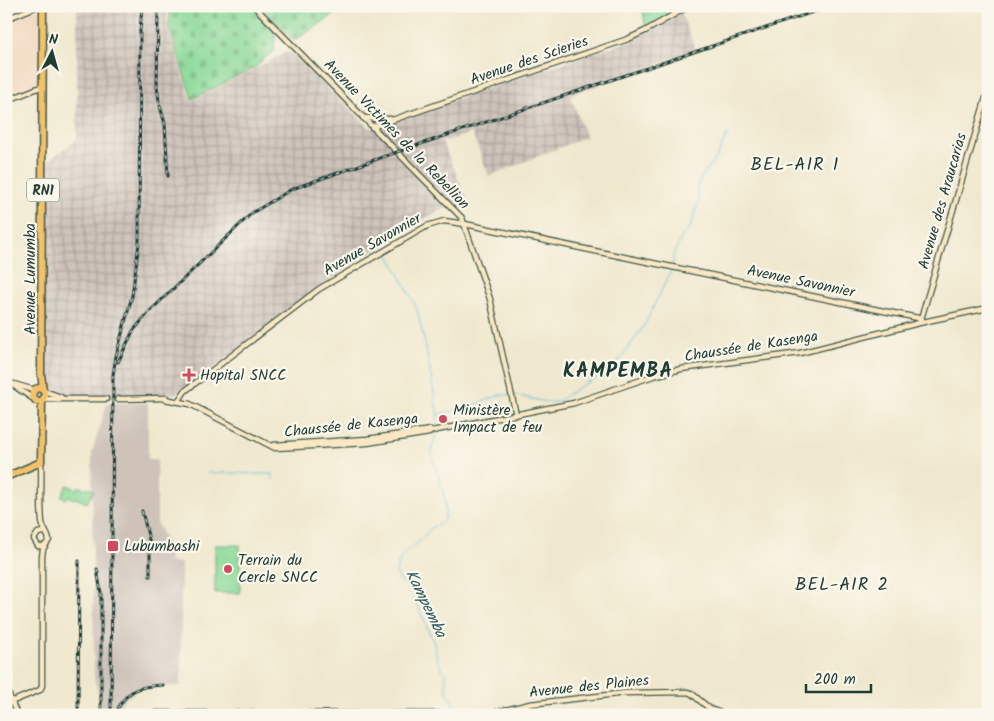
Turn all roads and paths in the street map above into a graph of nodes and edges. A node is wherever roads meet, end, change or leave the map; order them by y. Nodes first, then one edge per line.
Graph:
1 (38, 6) edge
2 (43, 6) edge
3 (254, 6) edge
4 (689, 6) edge
5 (6, 19) edge
6 (43, 86) junction
7 (988, 91) edge
8 (6, 101) edge
9 (363, 118) junction
10 (397, 118) junction
11 (372, 127) junction
12 (465, 224) junction
13 (988, 308) edge
14 (922, 320) junction
15 (41, 373) junction
16 (6, 374) edge
17 (10, 383) junction
18 (35, 389) junction
19 (44, 390) junction
20 (33, 398) junction
21 (65, 398) junction
22 (106, 399) tunnel mouth
23 (118, 399) tunnel mouth
24 (179, 399) junction
25 (43, 400) junction
26 (41, 415) junction
27 (516, 415) junction
28 (41, 462) junction
29 (6, 477) edge
30 (42, 532) junction
31 (38, 546) junction
32 (44, 546) junction
33 (42, 557) junction
34 (6, 688) edge
35 (9, 703) edge
36 (452, 714) edge
37 (460, 714) edge
38 (17, 715) edge
39 (148, 715) edge
40 (726, 715) edge

1 - 5 street
2 - 6 highway, Avenue Lumumba / RN1
3 - 9 street, Avenue Victimes de la Rebellion
4 - 10 street, Avenue des Scieries
6 - 8 street
6 - 15 highway, Avenue Lumumba / RN1
7 - 14 street, Avenue des Araucarias
9 - 10 street
9 - 11 street, Avenue Victimes de la Rebellion
10 - 11 street, Avenue des Scieries
11 - 12 street, Avenue Victimes de la Rebellion
12 - 14 street, Avenue Savonnier
12 - 24 street, Avenue Savonnier
12 - 27 street, Avenue Victimes de la Rebellion
13 - 14 street, Chaussée de Kasenga
14 - 27 street, Chaussée de Kasenga
15 - 18 highway, Avenue Lumumba / RN1
15 - 19 highway, Avenue Lumumba / RN1
16 - 17 street
17 - 18 street
17 - 20 street
18 - 19 highway
18 - 20 highway, Avenue Lumumba / RN1
19 - 21 street
19 - 25 highway, Avenue Lumumba / RN1
20 - 25 highway
20 - 26 highway, Avenue Lumumba / RN1
21 - 22 street
21 - 25 street
23 - 24 street, Chaussée de Kasenga
24 - 27 street, Chaussée de Kasenga
25 - 26 highway, Avenue Lumumba / RN1
26 - 28 highway, Avenue Lumumba / RN1
28 - 29 highway
28 - 30 street, Avenue Lumumba
30 - 31 street
30 - 32 street
31 - 32 street
31 - 33 street
32 - 33 street
33 - 35 street
34 - 35 street
35 - 38 street
36 - 37 street, Avenue des Plaines
36 - 39 street, Avenue des Plaines
37 - 40 street, Avenue des Plaines

